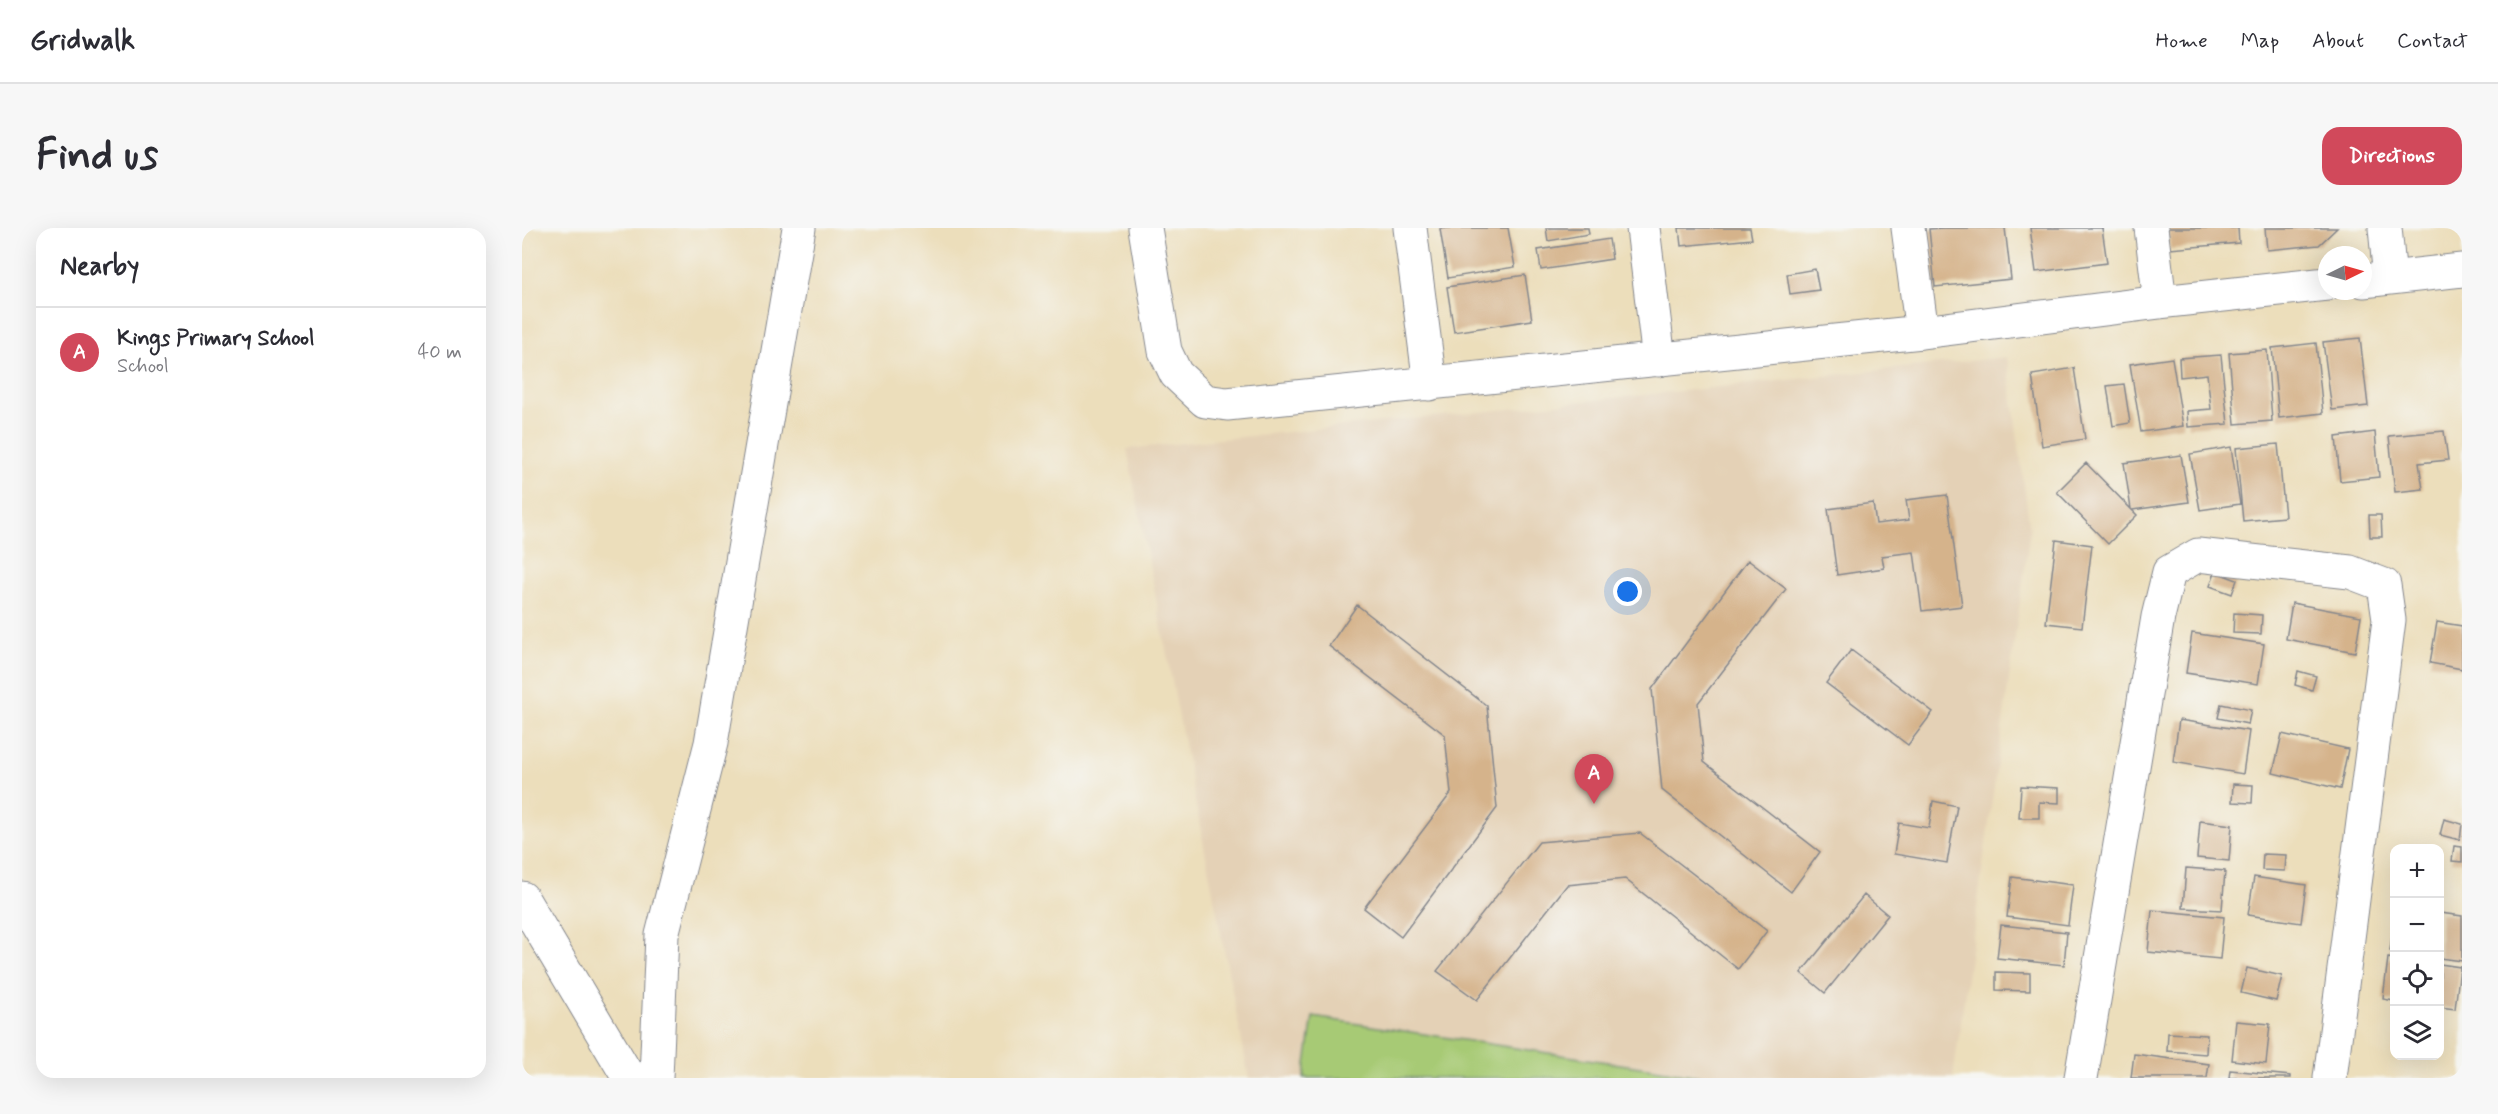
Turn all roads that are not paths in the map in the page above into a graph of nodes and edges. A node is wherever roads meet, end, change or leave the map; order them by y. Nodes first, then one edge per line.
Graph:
1 (799, 228) edge
2 (1145, 228) edge
3 (1410, 228) edge
4 (1643, 228) edge
5 (1908, 228) edge
6 (2151, 228) edge
7 (2385, 228) edge
8 (2462, 270) edge
9 (2376, 279) edge
10 (2318, 285) edge
11 (2160, 302) junction
12 (1922, 332) junction
13 (1659, 360) junction
14 (1430, 384) junction
15 (522, 898) edge
16 (629, 1078) edge
17 (656, 1078) edge
18 (2081, 1078) edge
19 (2330, 1078) edge

1 - 17 street
2 - 14 street
3 - 14 street
4 - 13 street
5 - 12 street
6 - 11 street
7 - 9 street
8 - 9 street
10 - 11 street
11 - 12 street
12 - 13 street
13 - 14 street
15 - 16 street
18 - 19 street

